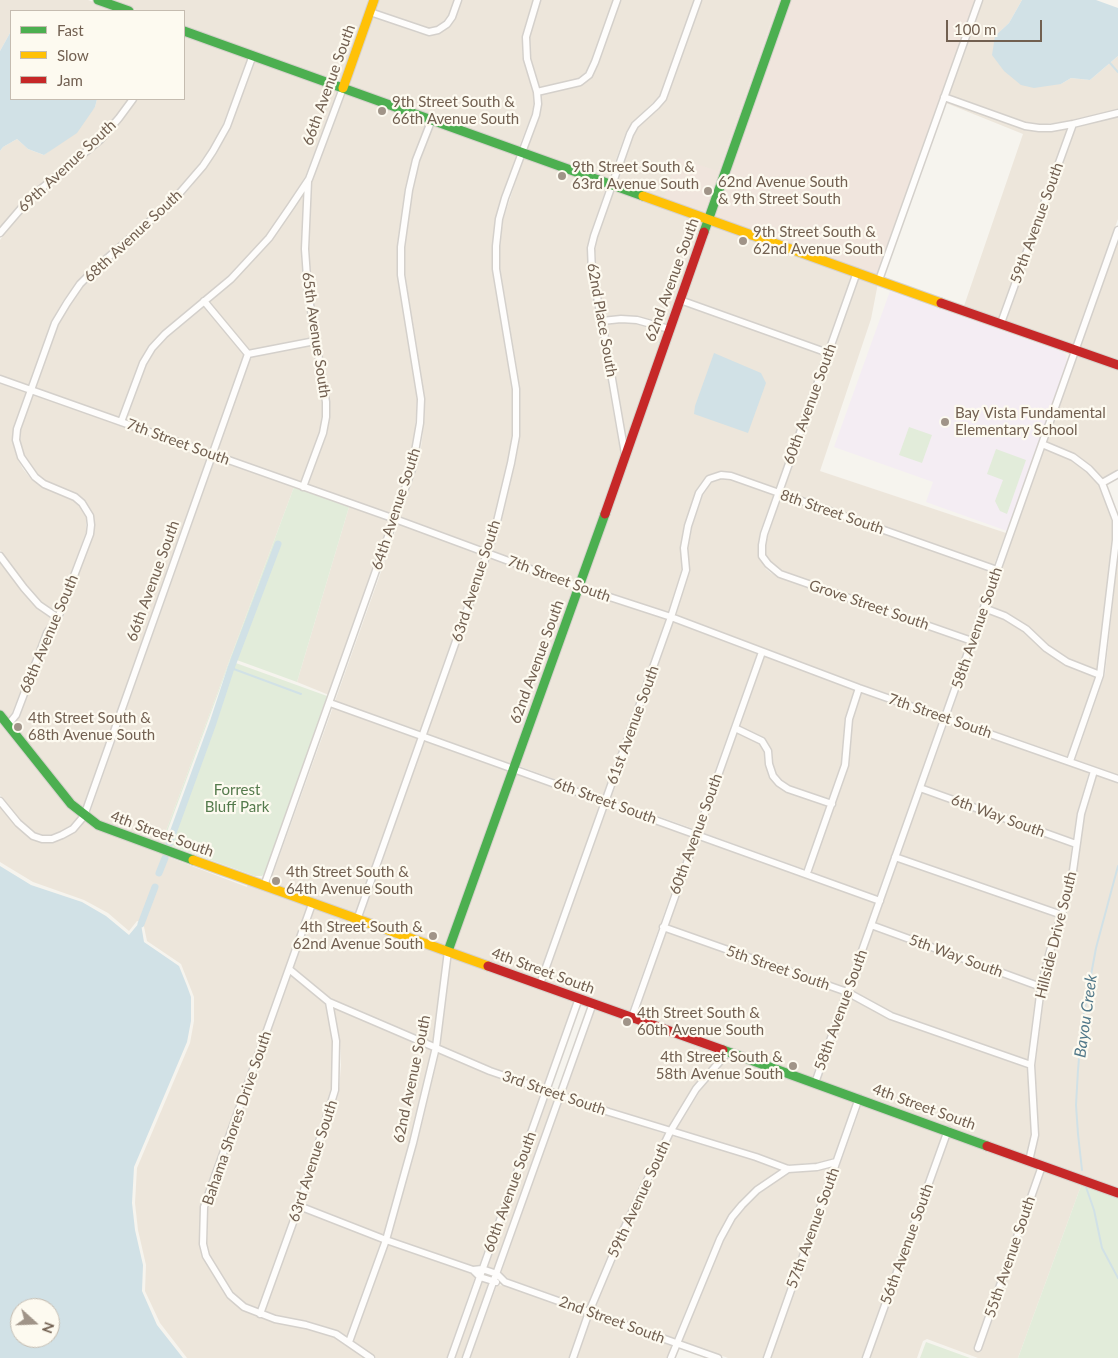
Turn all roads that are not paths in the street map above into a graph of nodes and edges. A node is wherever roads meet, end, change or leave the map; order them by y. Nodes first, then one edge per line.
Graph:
1 (98, 0) edge
2 (374, 0) edge
3 (458, 0) edge
4 (537, 0) edge
5 (617, 0) edge
6 (698, 0) edge
7 (786, 0) edge
8 (979, 0) edge
9 (126, 10) edge
10 (370, 12) junction
11 (185, 31) edge
12 (253, 56) junction
13 (343, 88) junction
14 (537, 92) junction
15 (944, 97) junction
16 (132, 100) edge
17 (1118, 114) edge
18 (432, 119) junction
19 (1074, 124) junction
20 (522, 151) junction
21 (309, 179) junction
22 (612, 184) junction
23 (708, 220) junction
24 (1118, 230) edge
25 (0, 233) edge
26 (857, 272) junction
27 (879, 280) junction
28 (680, 300) junction
29 (204, 302) junction
30 (602, 321) junction
31 (1001, 323) junction
32 (669, 329) junction
33 (315, 341) junction
34 (1075, 350) junction
35 (828, 353) junction
36 (248, 354) junction
37 (1118, 365) edge
38 (0, 379) edge
39 (31, 390) junction
40 (121, 422) junction
41 (1042, 444) junction
42 (212, 455) junction
43 (625, 455) junction
44 (1118, 474) edge
45 (1102, 483) junction
46 (304, 487) junction
47 (778, 492) junction
48 (395, 519) junction
49 (690, 519) joint
50 (487, 553) junction
51 (0, 556) edge
52 (768, 564) joint
53 (997, 570) junction
54 (579, 587) junction
55 (984, 608) junction
56 (671, 617) junction
57 (58, 618) junction
58 (972, 642) junction
59 (762, 652) junction
60 (1100, 675) junction
61 (860, 688) junction
62 (330, 703) junction
63 (0, 715) edge
64 (945, 718) junction
65 (8, 725) junction
66 (735, 728) junction
67 (423, 736) junction
68 (1070, 762) junction
69 (514, 768) junction
70 (1094, 771) junction
71 (1118, 779) edge
72 (920, 788) junction
73 (0, 801) edge
74 (606, 801) junction
75 (832, 804) junction
76 (84, 816) junction
77 (697, 834) junction
78 (1076, 844) junction
79 (895, 857) junction
80 (807, 873) junction
81 (264, 886) junction
82 (880, 901) junction
83 (312, 904) junction
84 (1062, 915) junction
85 (357, 920) junction
86 (870, 926) junction
87 (663, 927) junction
88 (448, 951) junction
89 (289, 969) junction
90 (540, 984) junction
91 (1041, 987) junction
92 (847, 992) junction
93 (579, 998) junction
94 (330, 1002) junction
95 (592, 1003) junction
96 (632, 1017) junction
97 (436, 1048) junction
98 (728, 1052) junction
99 (1031, 1065) junction
100 (815, 1083) junction
101 (546, 1090) junction
102 (559, 1095) junction
103 (859, 1098) junction
104 (948, 1130) junction
105 (670, 1132) junction
106 (1029, 1161) junction
107 (836, 1162) junction
108 (1042, 1166) junction
109 (788, 1169) junction
110 (1118, 1193) edge
111 (299, 1206) junction
112 (386, 1240) junction
113 (482, 1269) junction
114 (473, 1270) junction
115 (497, 1274) junction
116 (480, 1277) junction
117 (494, 1282) junction
118 (505, 1282) junction
119 (589, 1312) junction
120 (260, 1314) junction
121 (349, 1342) junction
122 (676, 1343) junction
123 (978, 1348) dead end
124 (371, 1358) edge
125 (450, 1358) edge
126 (466, 1358) edge
127 (573, 1358) edge
128 (671, 1358) edge
129 (718, 1358) edge
130 (767, 1358) edge
131 (866, 1358) edge

1 - 9 street
2 - 10 street, 66th Avenue South
3 - 10 street
4 - 14 street, 63rd Avenue South
5 - 14 street
6 - 22 street, 62nd Place South
7 - 23 street, 62nd Avenue South
8 - 15 street
10 - 13 street, 66th Avenue South
11 - 12 street
12 - 13 street
12 - 39 street, 68th Avenue South
13 - 18 street
13 - 21 street, 66th Avenue South
14 - 20 street, 63rd Avenue South
15 - 19 street
15 - 27 street
16 - 25 street, 69th Avenue South
17 - 19 street
18 - 20 street
18 - 48 street, 64th Avenue South
19 - 31 street, 59th Avenue South
20 - 22 street
20 - 50 street, 63rd Avenue South
21 - 29 street
21 - 33 street, 65th Avenue South
22 - 23 street
22 - 30 street, 62nd Place South
23 - 26 street
23 - 28 street, 62nd Avenue South
24 - 34 street, 58th Avenue South
26 - 27 street
26 - 35 street, 60th Avenue South
27 - 31 street
28 - 32 street, 62nd Avenue South
28 - 35 street
29 - 36 street
29 - 40 street
30 - 32 street
30 - 43 street, 62nd Place South
31 - 34 street
32 - 43 street, 62nd Avenue South
33 - 36 street
33 - 46 street, 65th Avenue South
34 - 37 street
34 - 41 street, 58th Avenue South
35 - 47 street, 60th Avenue South
36 - 42 street, 66th Avenue South
38 - 39 street, 7th Street South
39 - 40 street, 7th Street South
39 - 57 street, 68th Avenue South
40 - 42 street, 7th Street South
41 - 45 street
41 - 53 street, 58th Avenue South
42 - 46 street, 7th Street South
42 - 76 street, 66th Avenue South
43 - 54 street, 62nd Avenue South
44 - 45 street
45 - 60 street
46 - 48 street, 7th Street South
47 - 49 street, 8th Street South
47 - 52 street, 60th Avenue South
47 - 53 street, 8th Street South
48 - 50 street, 7th Street South
48 - 62 street, 64th Avenue South
49 - 56 street, 61st Avenue South
50 - 54 street, 7th Street South
50 - 67 street, 63rd Avenue South
51 - 57 street
52 - 58 street, Grove Street South
53 - 55 street, 58th Avenue South
54 - 56 street, 7th Street South
54 - 69 street, 62nd Avenue South
55 - 58 street, 58th Avenue South
55 - 60 street
56 - 59 street, 7th Street South
56 - 74 street, 61st Avenue South
57 - 65 street, 68th Avenue South
58 - 64 street, 58th Avenue South
59 - 61 street, 7th Street South
59 - 66 street, 60th Avenue South
60 - 68 street
61 - 64 street, 7th Street South
61 - 75 street
62 - 67 street, 6th Street South
62 - 81 street, 64th Avenue South
63 - 65 street, 4th Street South
64 - 68 street, 7th Street South
64 - 72 street, 58th Avenue South
65 - 76 street, 4th Street South
66 - 75 street
66 - 77 street, 60th Avenue South
67 - 69 street, 6th Street South
67 - 85 street, 63rd Avenue South
68 - 70 street, 7th Street South
69 - 74 street, 6th Street South
69 - 88 street, 62nd Avenue South
70 - 71 street, 7th Street South
70 - 78 street, Hillside Drive South
72 - 78 street, 6th Way South
72 - 79 street, 58th Avenue South
73 - 76 street
74 - 77 street, 6th Street South
74 - 90 street, 61st Avenue South
75 - 80 street
76 - 81 street, 4th Street South
77 - 80 street, 6th Street South
77 - 87 street, 60th Avenue South
78 - 84 street, Hillside Drive South
79 - 82 street, 58th Avenue South
79 - 84 street
80 - 82 street, 6th Street South
81 - 83 street, 4th Street South
82 - 86 street, 58th Avenue South
83 - 85 street, 4th Street South
83 - 89 street, Bahama Shores Drive South
84 - 91 street, Hillside Drive South
85 - 88 street, 4th Street South
86 - 91 street, 5th Way South
86 - 92 street, 58th Avenue South
87 - 92 street, 5th Street South
87 - 96 street, 60th Avenue South
88 - 90 street, 4th Street South
88 - 97 street, 62nd Avenue South
89 - 94 street, 3rd Street South
89 - 120 street, Bahama Shores Drive South
90 - 93 street, 4th Street South
91 - 99 street, Hillside Drive South
92 - 99 street, 5th Street South
92 - 100 street, 58th Avenue South
93 - 95 street, 4th Street South
93 - 101 street, 60th Avenue South
94 - 97 street, 3rd Street South
94 - 111 street, 63rd Avenue South
95 - 96 street, 4th Street South
95 - 102 street, 60th Avenue South
96 - 98 street, 4th Street South
97 - 101 street, 3rd Street South
97 - 112 street, 62nd Avenue South
98 - 100 street, 4th Street South
98 - 105 street, 59th Avenue South
99 - 106 street, Hillside Drive South
100 - 103 street, 4th Street South
101 - 102 street, 3rd Street South
101 - 113 street, 60th Avenue South
102 - 105 street, 3rd Street South
102 - 115 street, 60th Avenue South
103 - 104 street, 4th Street South
103 - 107 street, 57th Avenue South
104 - 106 street, 4th Street South
104 - 131 street, 56th Avenue South
105 - 109 street, 3rd Street South
105 - 119 street, 59th Avenue South
106 - 108 street, 4th Street South
107 - 109 street, 3rd Street South
107 - 130 street, 57th Avenue South
108 - 110 street, 4th Street South
108 - 123 street, 55th Avenue South
109 - 122 street
111 - 112 street, 2nd Street South
111 - 120 street, 63rd Avenue South
112 - 114 street, 2nd Street South
112 - 121 street, 62nd Avenue South
113 - 114 street, 2nd Street South
113 - 115 street, 2nd Street South
113 - 116 street, 60th Avenue South
114 - 116 street, 2nd Street South
115 - 117 street, 60th Avenue South
115 - 118 street, 2nd Street South
116 - 117 street, 2nd Street South
116 - 125 street, 60th Avenue South
117 - 118 street, 2nd Street South
117 - 126 street, 60th Avenue South
118 - 119 street, 2nd Street South
119 - 122 street, 2nd Street South
119 - 127 street, 59th Avenue South
120 - 121 street, Bahama Shores Drive South
121 - 124 street, Bahama Shores Drive South
122 - 128 street
122 - 129 street, 2nd Street South

